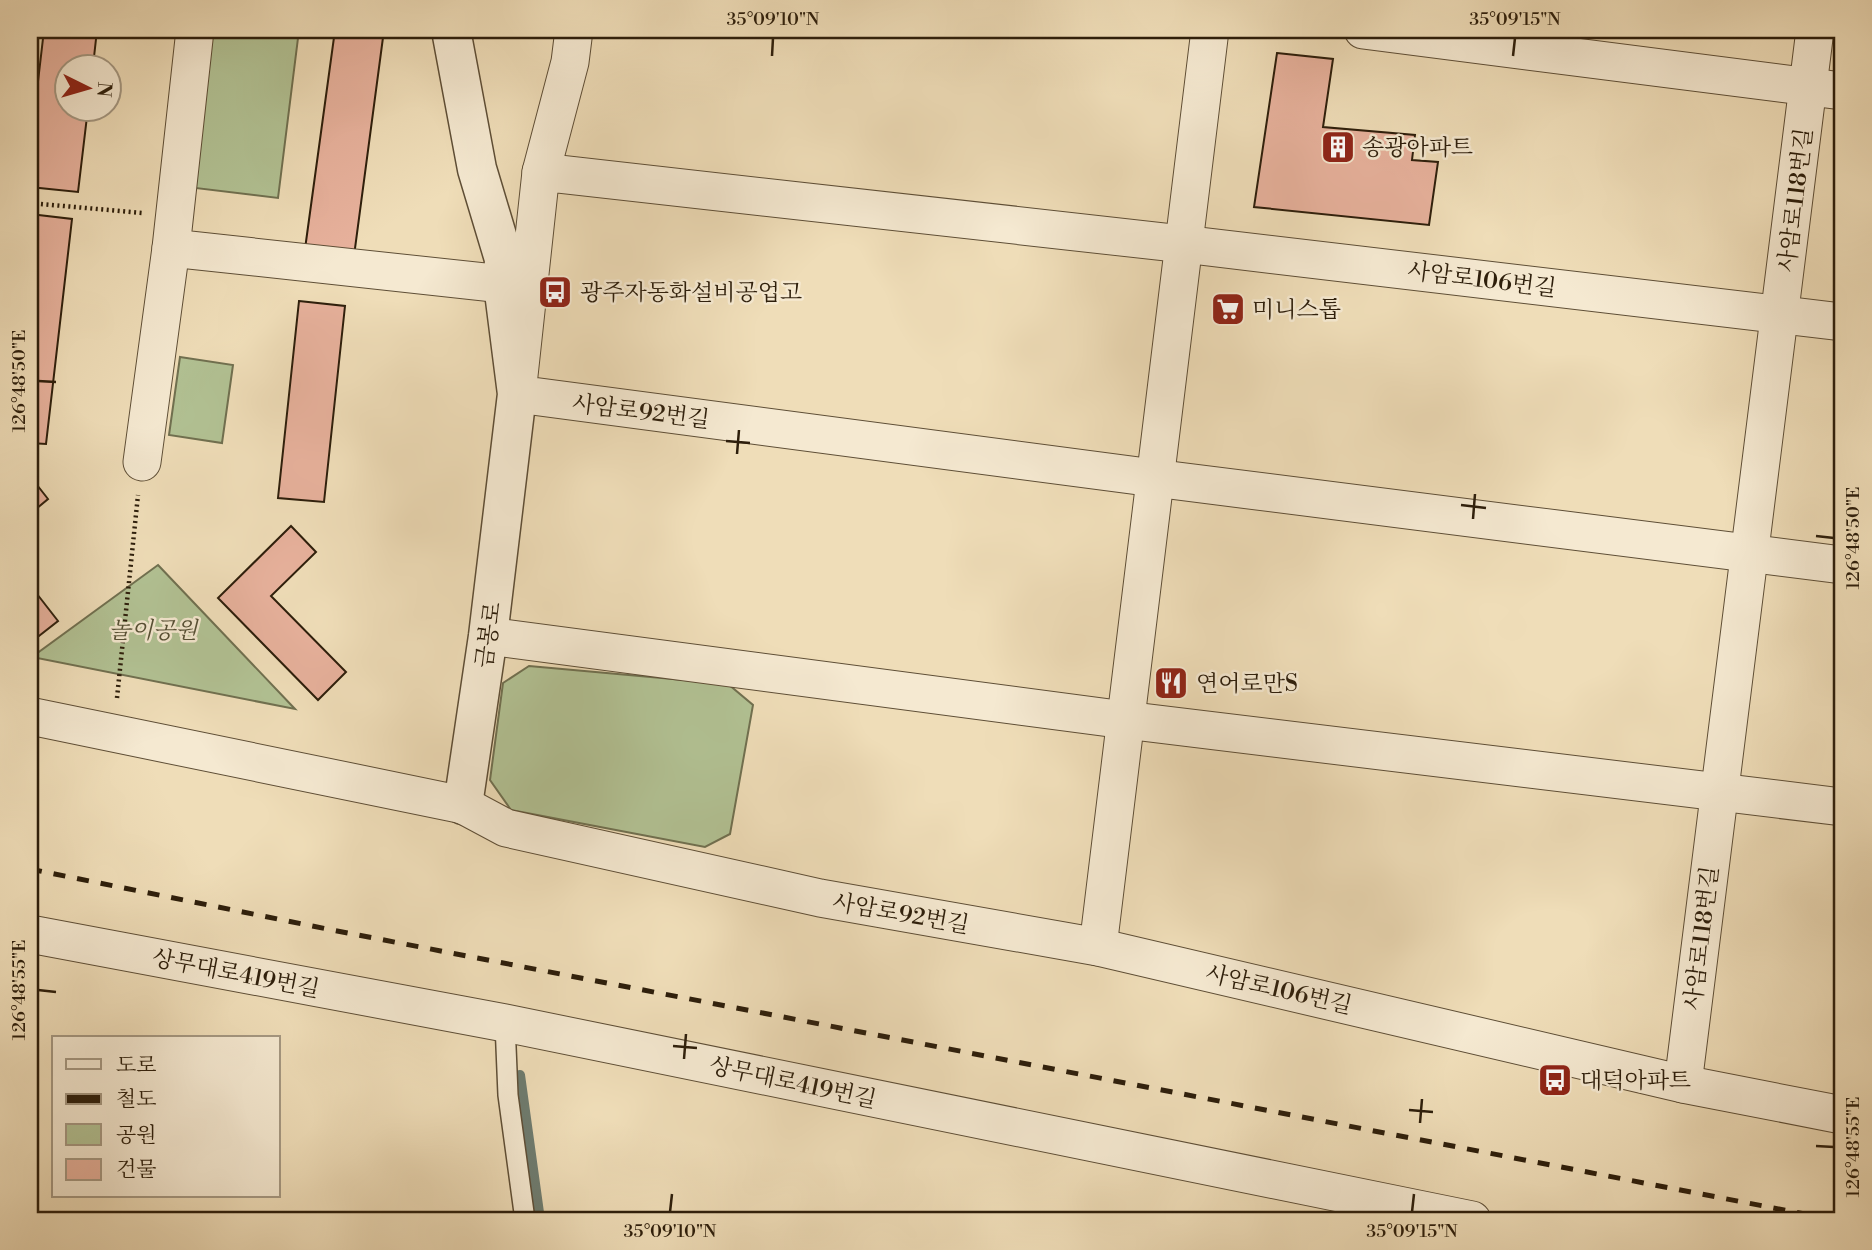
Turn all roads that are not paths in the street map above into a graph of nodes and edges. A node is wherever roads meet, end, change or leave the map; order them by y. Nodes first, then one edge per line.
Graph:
1 (195, 30) edge
2 (451, 30) edge
3 (574, 30) edge
4 (1209, 30) edge
5 (1363, 30) edge
6 (1815, 30) edge
7 (1825, 89) edge
8 (541, 172) junction
9 (172, 232) junction
10 (1183, 244) junction
11 (503, 284) junction
12 (1781, 315) junction
13 (1842, 322) edge
14 (517, 394) junction
15 (142, 462) road end
16 (1154, 478) junction
17 (1749, 552) junction
18 (1842, 565) edge
19 (488, 636) junction
20 (30, 716) edge
21 (1125, 720) junction
22 (1720, 793) junction
23 (463, 805) junction
24 (1842, 807) edge
25 (30, 934) edge
26 (1098, 947) junction
27 (505, 1023) junction
28 (1683, 1084) junction
29 (1842, 1115) edge
30 (525, 1220) edge
31 (1472, 1220) edge

1 - 9 street
2 - 11 street, 금봉로
3 - 8 street
4 - 10 street
5 - 7 street
6 - 7 street, 사암로118번길
7 - 12 street, 사암로118번길
8 - 10 street
8 - 14 street
9 - 11 street
9 - 15 street
10 - 12 street, 사암로106번길
10 - 16 street
11 - 14 street, 금봉로
12 - 13 street
12 - 17 street, 사암로118번길
14 - 16 street, 사암로92번길
14 - 19 street, 금봉로
16 - 17 street
16 - 21 street
17 - 18 street
17 - 22 street, 사암로118번길
19 - 21 street
19 - 23 street, 금봉로
20 - 23 street
21 - 22 street
21 - 26 street
22 - 24 street
22 - 28 street, 사암로118번길
23 - 26 street, 사암로92번길
25 - 27 street, 상무대로419번길
26 - 28 street, 사암로106번길
27 - 30 lane
27 - 31 street, 상무대로419번길
28 - 29 street, 사암로106번길

